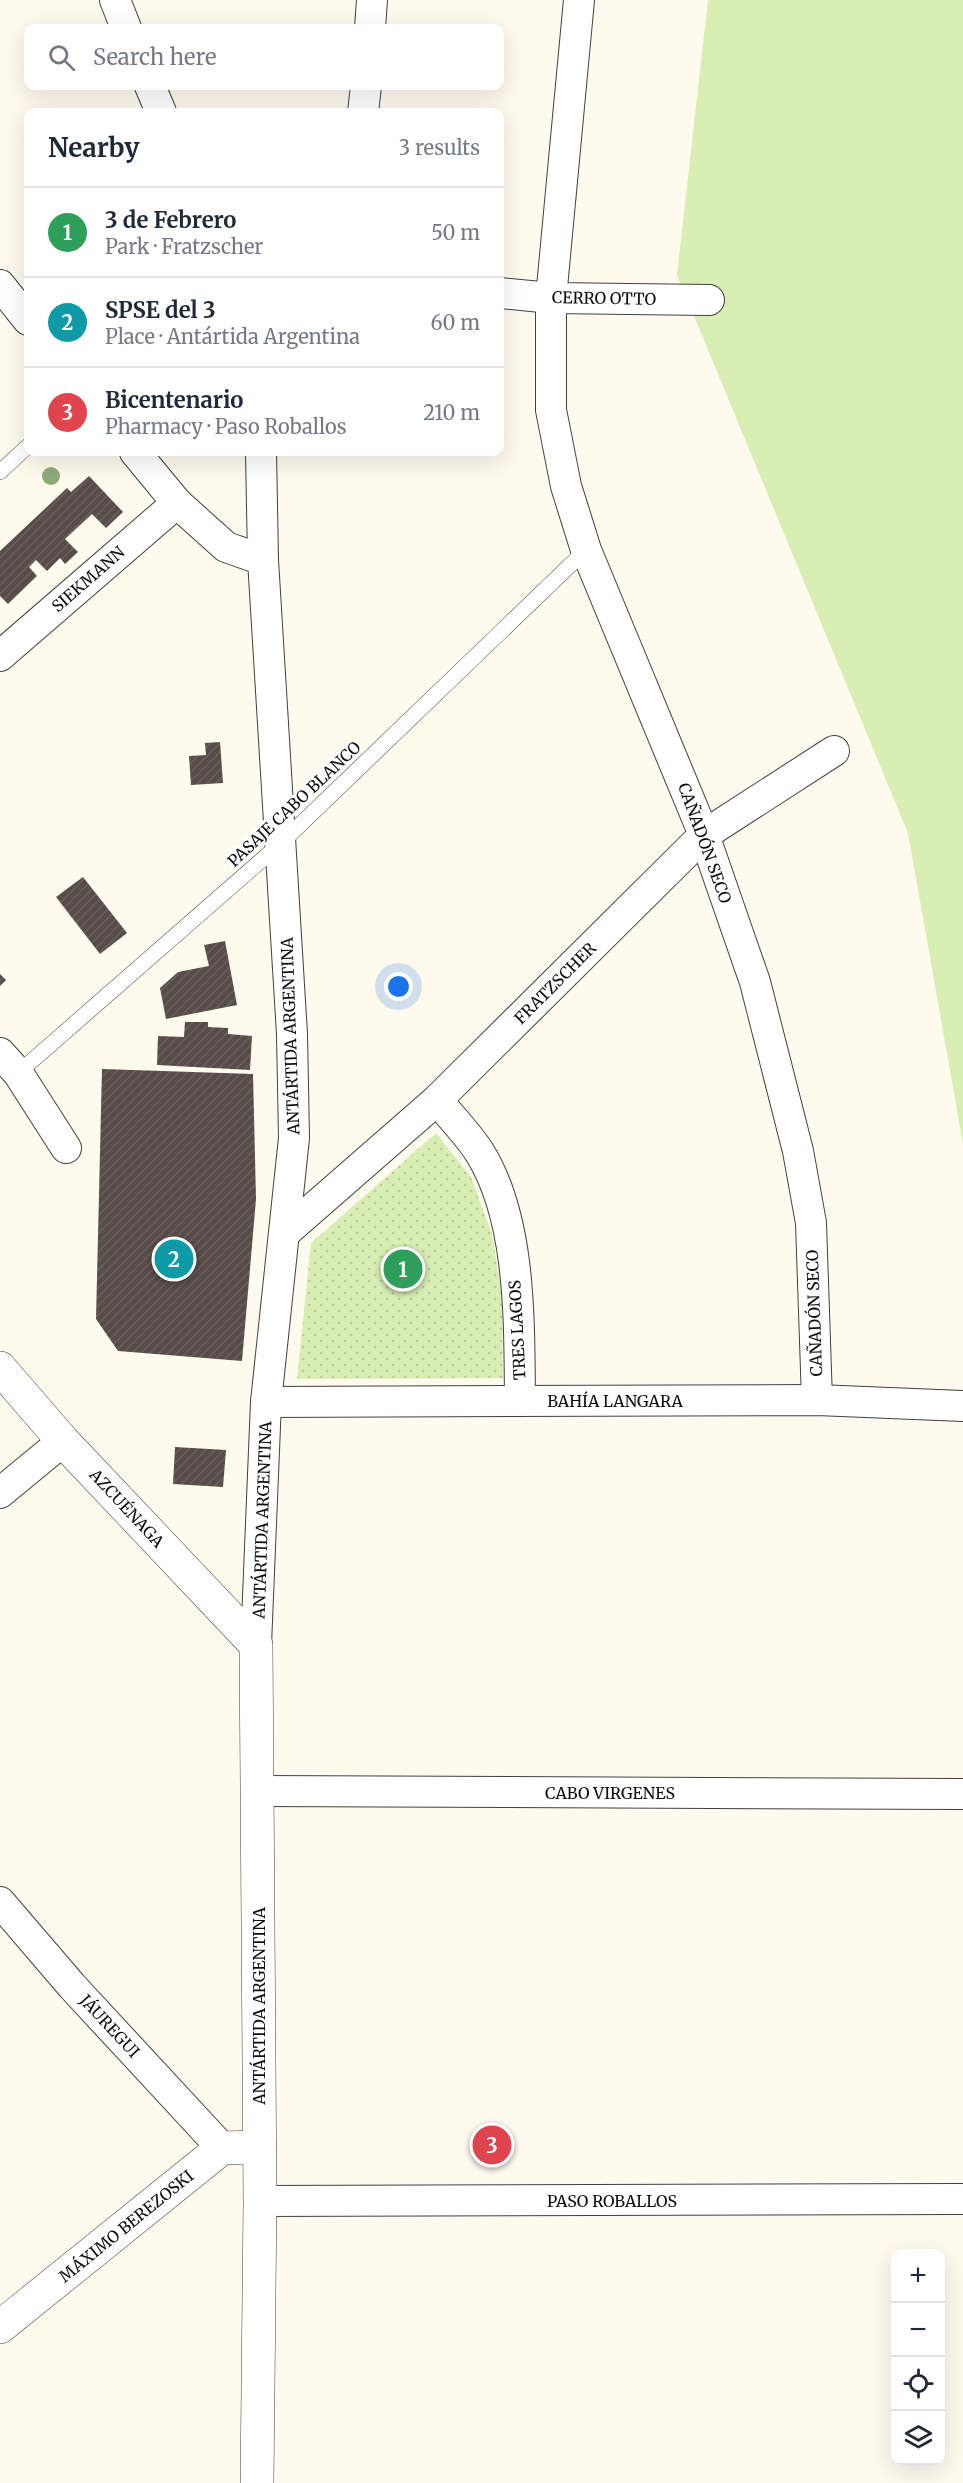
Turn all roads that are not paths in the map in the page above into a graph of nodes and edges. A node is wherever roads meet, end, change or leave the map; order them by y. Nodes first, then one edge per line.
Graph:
1 (115, 0) edge
2 (372, 0) edge
3 (579, 0) edge
4 (124, 24) edge
5 (370, 24) edge
6 (152, 90) edge
7 (366, 90) edge
8 (159, 108) edge
9 (363, 108) edge
10 (0, 285) edge
11 (504, 292) edge
12 (551, 298) junction
13 (709, 300) dead end
14 (24, 315) edge
15 (24, 450) edge
16 (138, 456) edge
17 (261, 456) edge
18 (0, 472) edge
19 (177, 503) junction
20 (586, 550) junction
21 (263, 560) junction
22 (0, 656) edge
23 (834, 751) dead end
24 (704, 835) junction
25 (280, 844) junction
26 (9, 1063) edge
27 (437, 1100) junction
28 (66, 1148) dead end
29 (286, 1231) junction
30 (0, 1368) edge
31 (817, 1400) junction
32 (520, 1401) junction
33 (266, 1402) junction
34 (963, 1406) edge
35 (63, 1441) junction
36 (0, 1493) edge
37 (256, 1645) junction
38 (258, 1791) junction
39 (963, 1794) edge
40 (0, 1902) edge
41 (260, 2147) junction
42 (222, 2148) junction
43 (963, 2199) edge
44 (260, 2201) junction
45 (0, 2327) edge
46 (257, 2483) edge

1 - 4 street
2 - 5 street
3 - 12 street, CAÑADÓN SECO
6 - 8 street
7 - 9 street
10 - 14 street
11 - 12 street, CERRO OTTO
12 - 13 street, CERRO OTTO
12 - 20 street, CAÑADÓN SECO
15 - 18 lane
16 - 19 street
17 - 21 street, ANTÁRTIDA ARGENTINA
19 - 21 street
19 - 22 street, SIEKMANN
20 - 24 street, CAÑADÓN SECO
20 - 25 lane, PASAJE CABO BLANCO
21 - 25 street, ANTÁRTIDA ARGENTINA
23 - 24 street, FRATZSCHER
24 - 27 street, FRATZSCHER
24 - 31 street, CAÑADÓN SECO
25 - 26 lane, PASAJE CABO BLANCO
25 - 29 street, ANTÁRTIDA ARGENTINA
26 - 28 street
27 - 29 street, FRATZSCHER
27 - 32 street, TRES LAGOS
29 - 33 street, ANTÁRTIDA ARGENTINA
30 - 35 street, AZCUÉNAGA
31 - 32 street, BAHÍA LANGARA
31 - 34 street, BAHÍA LANGARA
32 - 33 street, BAHÍA LANGARA
33 - 37 street, ANTÁRTIDA ARGENTINA
35 - 36 street
35 - 37 street, AZCUÉNAGA
37 - 38 street, ANTÁRTIDA ARGENTINA
38 - 39 street, CABO VIRGENES
38 - 41 street, ANTÁRTIDA ARGENTINA
40 - 42 street, JÁUREGUI
41 - 42 street
41 - 44 street, ANTÁRTIDA ARGENTINA
42 - 45 street, MÁXIMO BEREZOSKI
43 - 44 street, PASO ROBALLOS
44 - 46 street, ANTÁRTIDA ARGENTINA

